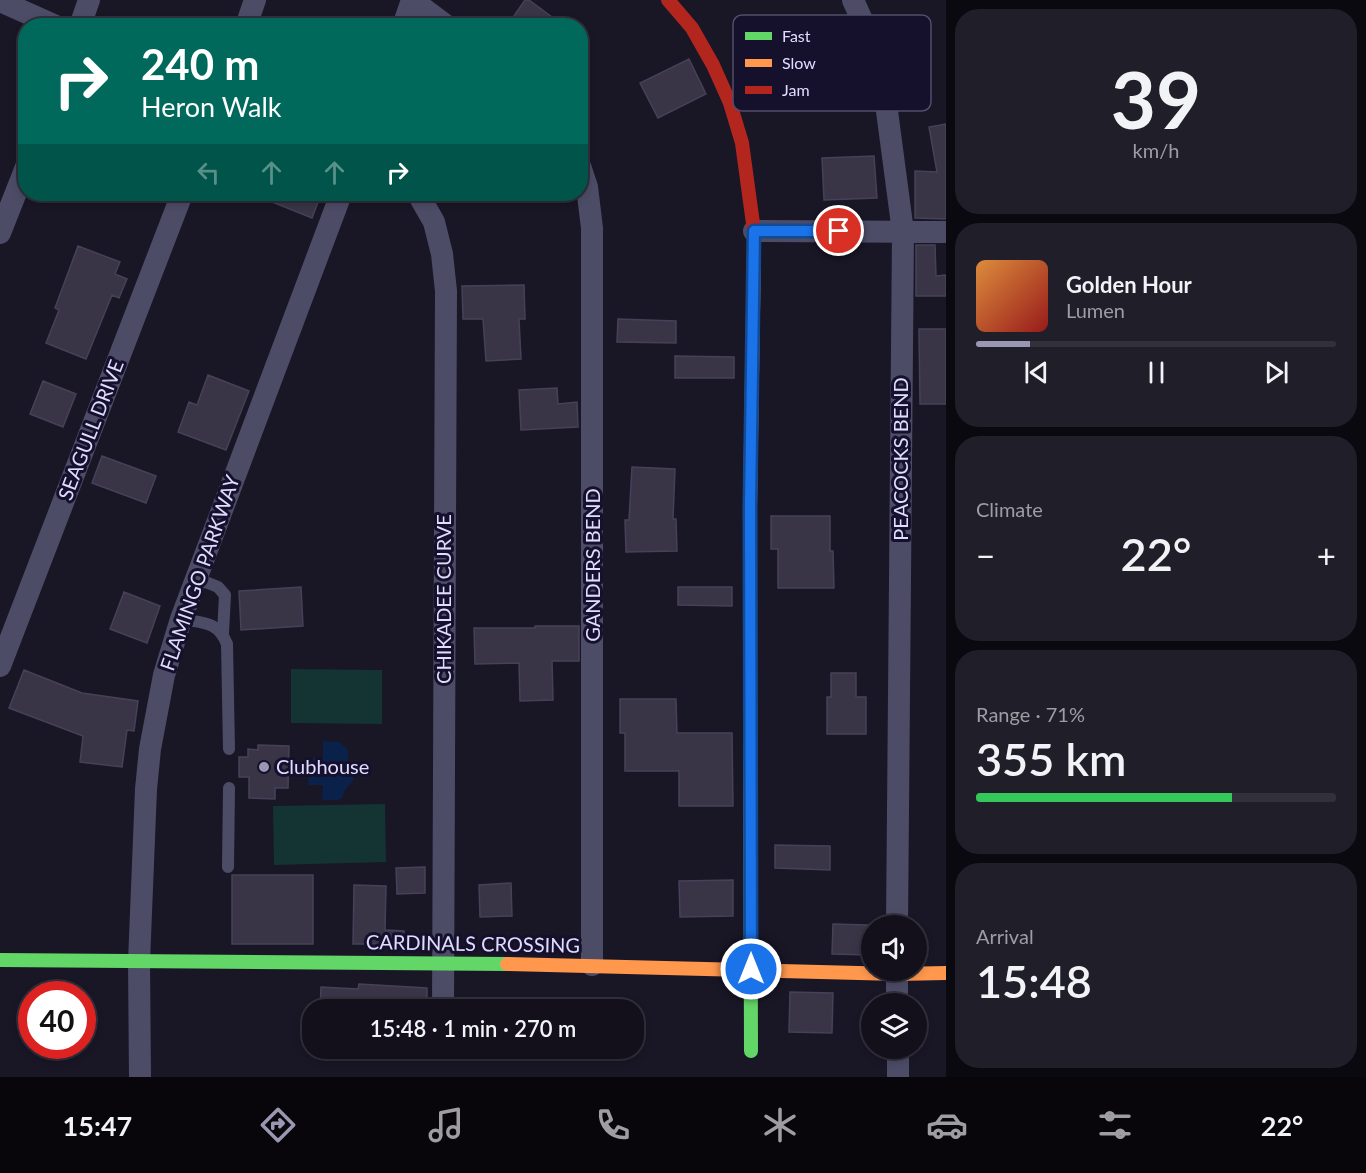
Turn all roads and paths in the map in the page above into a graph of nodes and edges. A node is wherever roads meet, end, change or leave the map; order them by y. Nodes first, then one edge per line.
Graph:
1 (89, 0) edge
2 (255, 0) edge
3 (412, 0) edge
4 (668, 0) edge
5 (853, 0) edge
6 (0, 1) edge
7 (860, 15) edge
8 (38, 18) edge
9 (83, 18) edge
10 (249, 18) edge
11 (406, 18) edge
12 (436, 18) edge
13 (887, 111) edge
14 (18, 187) edge
15 (179, 201) edge
16 (338, 201) edge
17 (422, 201) edge
18 (588, 201) edge
19 (754, 231) junction
20 (903, 232) junction
21 (946, 232) edge
22 (0, 233) edge
23 (196, 578) junction
24 (181, 619) junction
25 (223, 633) junction
26 (0, 666) edge
27 (229, 749) dead end
28 (229, 789) dead end
29 (228, 867) dead end
30 (897, 915) edge
31 (0, 960) edge
32 (139, 962) junction
33 (444, 962) junction
34 (592, 965) junction
35 (751, 969) junction
36 (861, 971) edge
37 (927, 973) edge
38 (946, 973) edge
39 (443, 999) edge
40 (751, 1051) dead end
41 (898, 1059) edge
42 (140, 1077) edge
43 (898, 1077) edge

1 - 9 street
2 - 10 street
3 - 11 street
3 - 12 street
4 - 19 street
5 - 7 street, PEACOCKS BEND
6 - 8 street
13 - 20 street, PEACOCKS BEND
14 - 22 street
15 - 26 street, SEAGULL DRIVE
16 - 23 street, FLAMINGO PARKWAY
17 - 33 street, CHIKADEE CURVE
18 - 34 street, GANDERS BEND
19 - 20 street
19 - 35 street
20 - 21 street
20 - 30 street, PEACOCKS BEND
23 - 24 street, FLAMINGO PARKWAY
23 - 25 lane
24 - 25 lane
24 - 32 street, FLAMINGO PARKWAY
25 - 27 lane
28 - 29 lane
31 - 32 street, CARDINALS CROSSING
32 - 33 street, CARDINALS CROSSING
32 - 42 street, FLAMINGO PARKWAY
33 - 34 street, CARDINALS CROSSING
33 - 39 street, CHIKADEE CURVE
34 - 35 street, CARDINALS CROSSING
35 - 36 street, CARDINALS CROSSING
35 - 40 street
37 - 38 street, CARDINALS CROSSING
41 - 43 street

